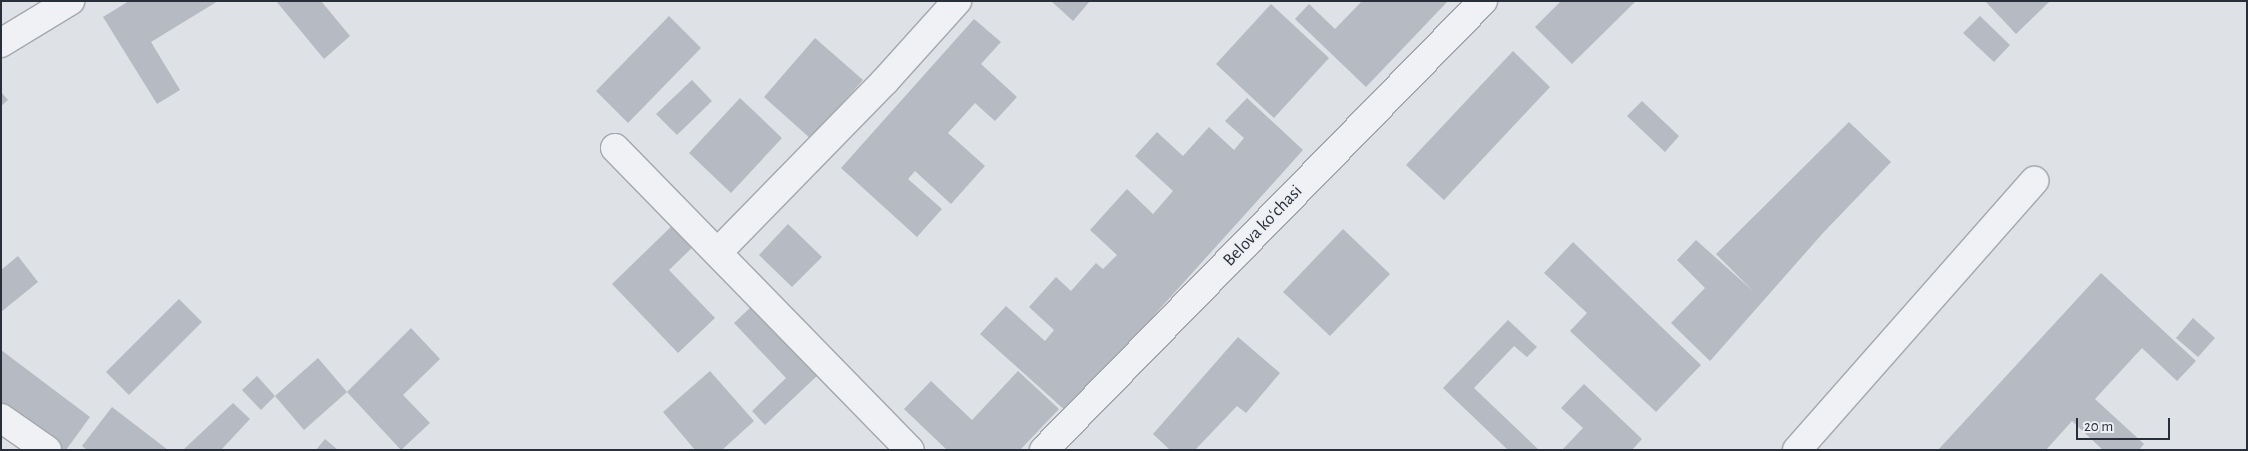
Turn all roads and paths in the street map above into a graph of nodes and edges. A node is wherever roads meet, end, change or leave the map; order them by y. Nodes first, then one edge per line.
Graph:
1 (70, 1) edge
2 (957, 1) edge
3 (1483, 1) edge
4 (1, 43) edge
5 (615, 148) dead end
6 (2034, 181) dead end
7 (719, 251) junction
8 (1, 418) edge
9 (47, 450) edge
10 (910, 450) edge
11 (1044, 450) edge
12 (1797, 450) edge

1 - 4 street
2 - 7 street
3 - 11 street, Belova koʻchasi
5 - 7 street
6 - 12 street
7 - 10 street
8 - 9 street

